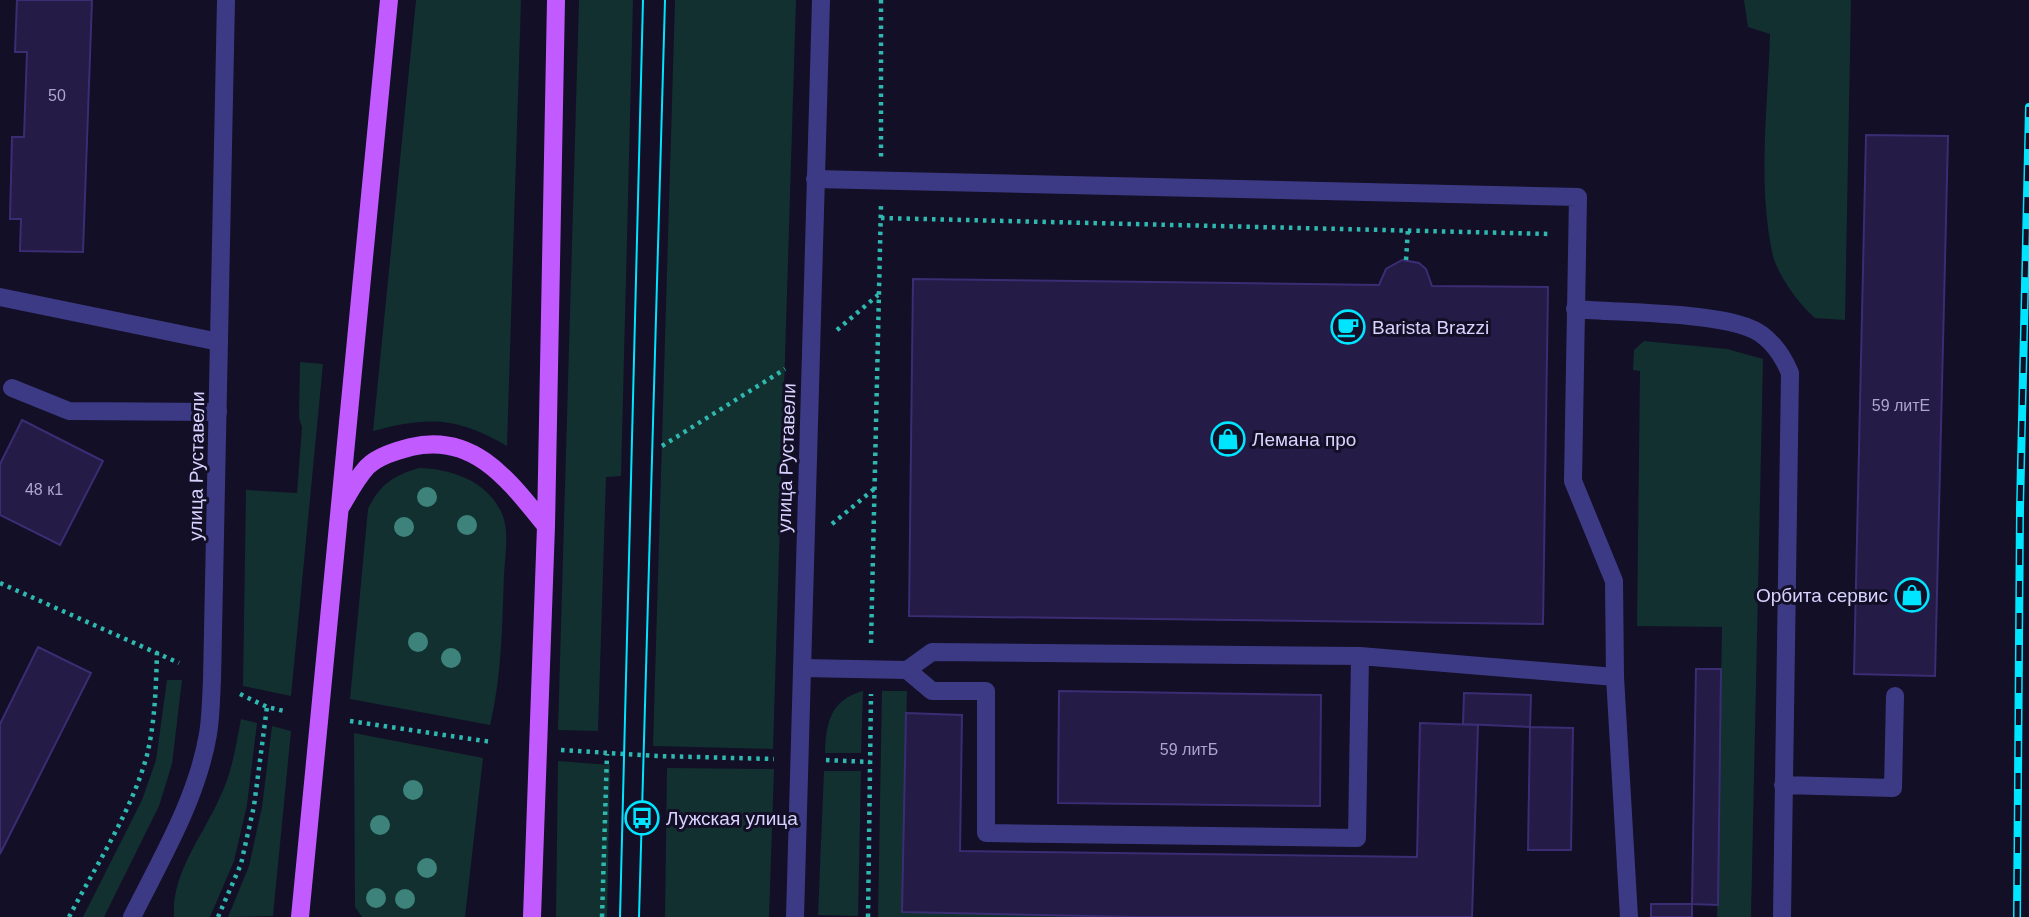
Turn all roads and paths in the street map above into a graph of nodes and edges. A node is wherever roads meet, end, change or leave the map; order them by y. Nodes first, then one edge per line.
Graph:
1 (226, 0) edge
2 (389, 0) edge
3 (556, 0) edge
4 (821, 0) edge
5 (881, 0) edge
6 (815, 179) junction
7 (881, 181) junction
8 (881, 218) junction
9 (1408, 229) junction
10 (1577, 235) junction
11 (1406, 260) dead end
12 (879, 295) junction
13 (0, 297) edge
14 (1575, 309) junction
15 (219, 342) junction
16 (810, 354) junction
17 (12, 388) dead end
18 (218, 412) junction
19 (662, 446) dead end
20 (875, 489) junction
21 (338, 511) junction
22 (546, 526) junction
23 (805, 547) junction
24 (0, 583) edge
25 (157, 652) junction
26 (1360, 656) junction
27 (179, 663) dead end
28 (802, 668) junction
29 (871, 669) junction
30 (907, 670) junction
31 (1615, 677) junction
32 (240, 694) dead end
33 (1895, 696) dead end
34 (267, 707) junction
35 (284, 711) dead end
36 (350, 721) dead end
37 (492, 742) dead end
38 (557, 750) dead end
39 (607, 754) junction
40 (774, 759) dead end
41 (825, 760) dead end
42 (870, 762) junction
43 (1783, 785) junction
44 (303, 913) edge
45 (69, 917) edge
46 (132, 917) edge
47 (218, 917) edge
48 (531, 917) edge
49 (602, 917) edge
50 (795, 917) edge
51 (868, 917) edge
52 (1629, 917) edge
53 (1782, 917) edge

1 - 15 street, улица Руставели
2 - 21 main road
3 - 22 main road
4 - 6 street, улица Руставели
5 - 7 path
6 - 7 street
6 - 16 street, улица Руставели
7 - 8 path
7 - 10 street
8 - 9 path
8 - 12 path
9 - 10 path
9 - 11 path
10 - 14 street
12 - 16 path
12 - 20 path
13 - 15 street
14 - 31 street
14 - 43 street
15 - 18 street, улица Руставели
16 - 19 path
16 - 23 street, улица Руставели
17 - 18 street
18 - 46 street, улица Руставели
20 - 23 path
20 - 29 path
21 - 22 main road
21 - 44 main road
22 - 48 main road
23 - 28 street, улица Руставели
24 - 25 path
25 - 27 path
25 - 45 path
26 - 30 street
26 - 30 street
26 - 31 street
28 - 29 street
28 - 50 street, улица Руставели
29 - 30 street
29 - 42 path
31 - 52 street
32 - 34 path
33 - 43 street
34 - 35 path
34 - 47 path
36 - 37 path
38 - 39 path
39 - 40 path
39 - 49 path
41 - 42 path
42 - 51 path
43 - 53 street

